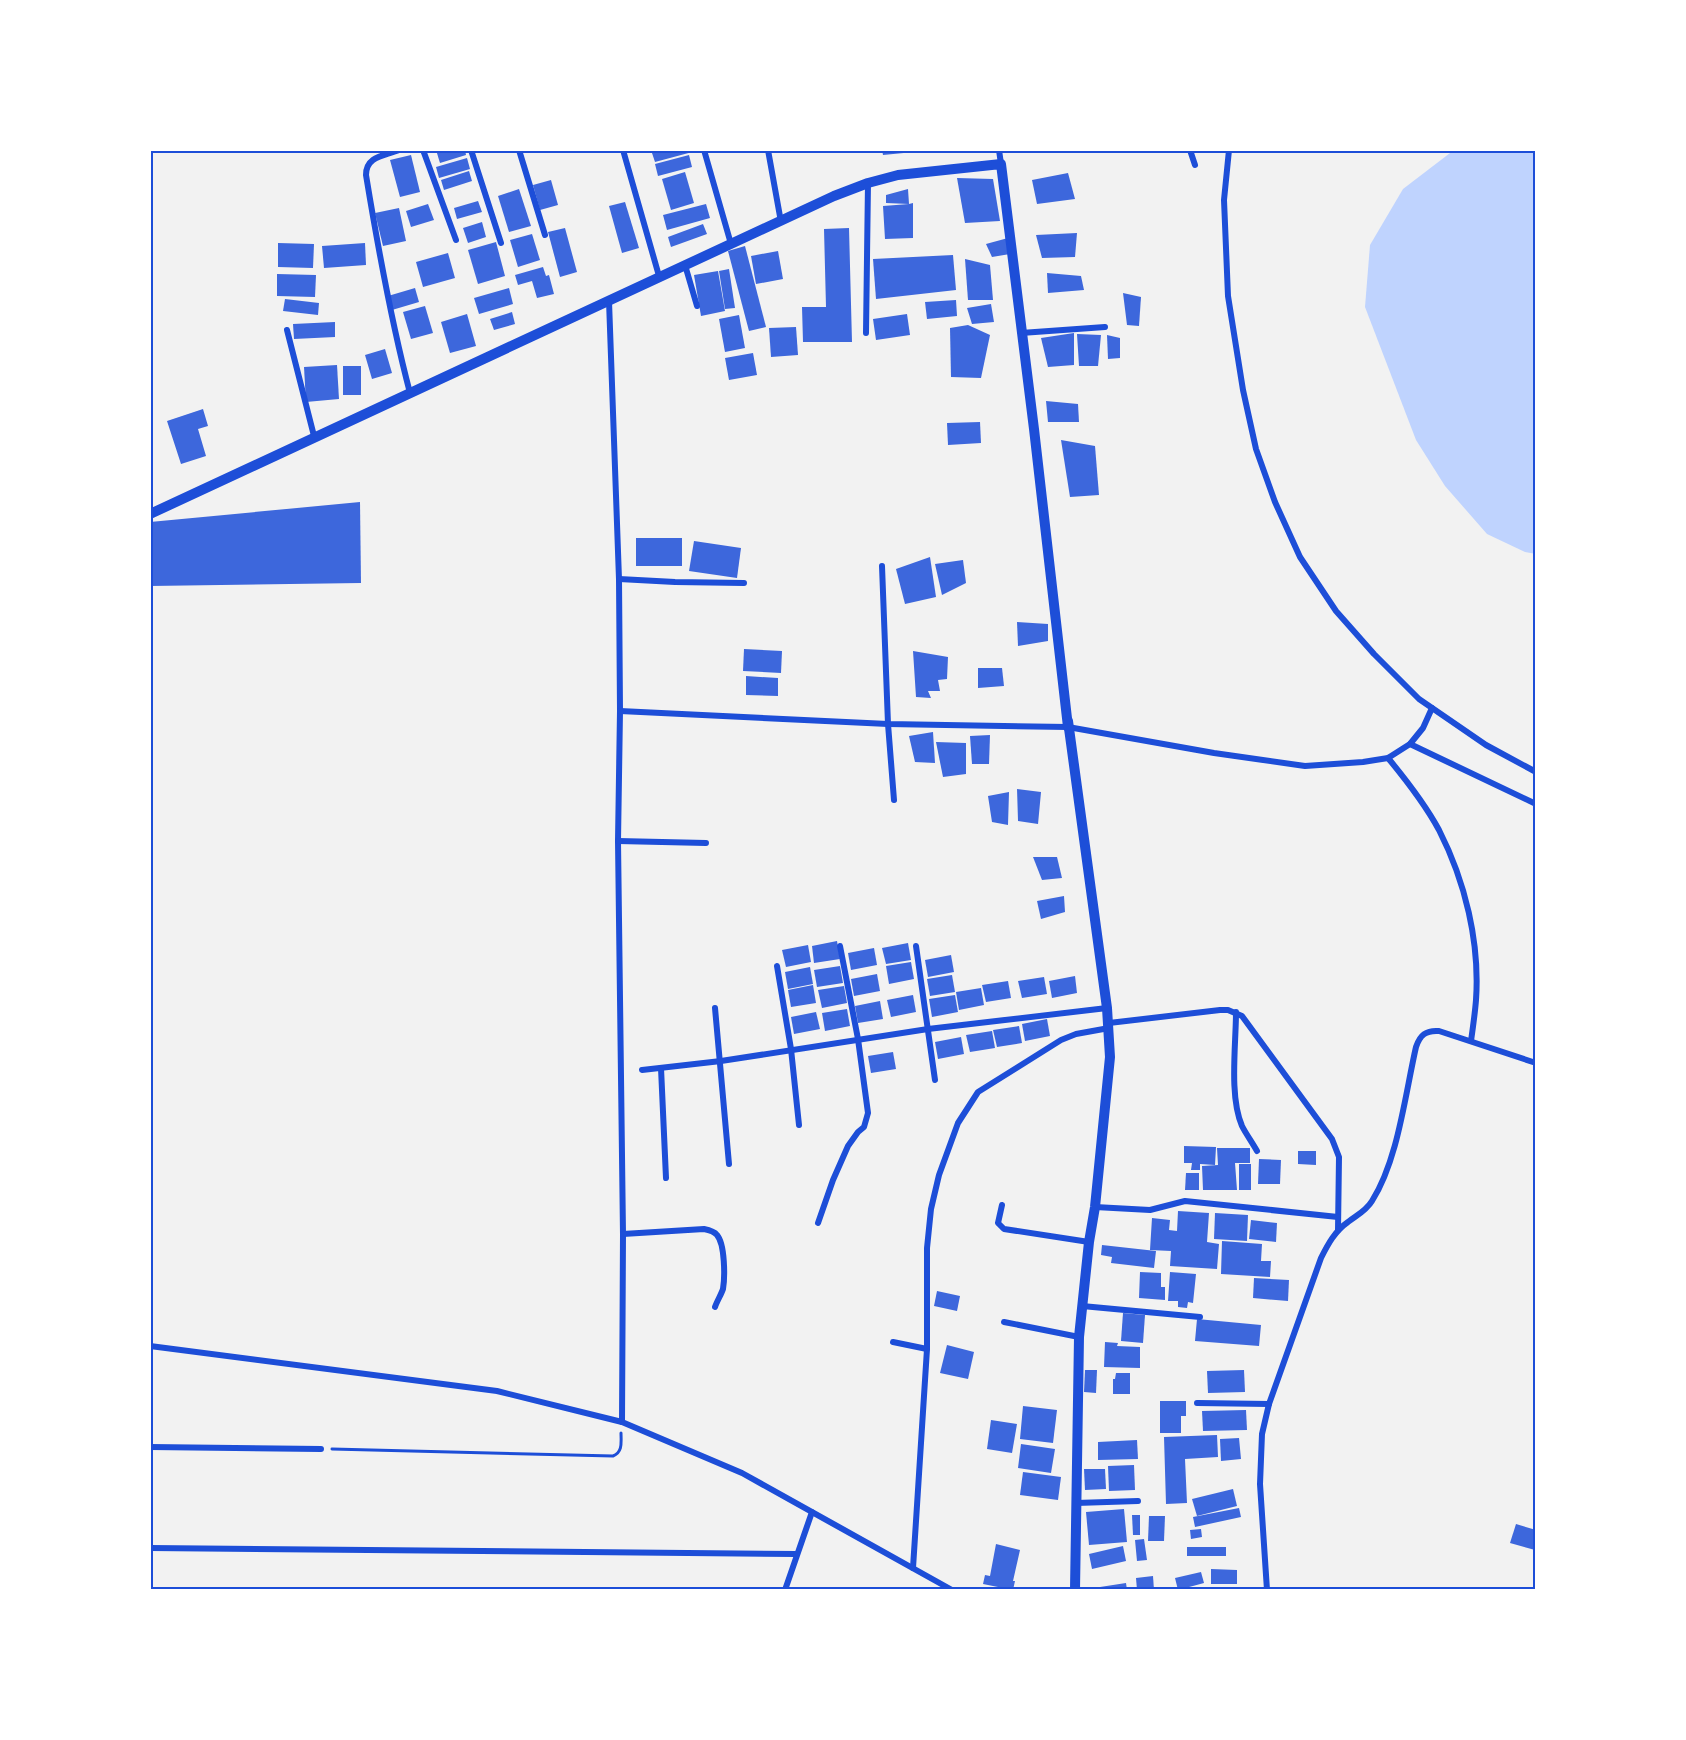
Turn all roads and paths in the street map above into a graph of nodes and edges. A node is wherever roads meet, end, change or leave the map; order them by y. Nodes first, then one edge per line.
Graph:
1 (399, 150) edge
2 (423, 150) edge
3 (471, 150) edge
4 (519, 150) edge
5 (623, 150) edge
6 (704, 150) edge
7 (768, 150) edge
8 (999, 150) edge
9 (1190, 150) edge
10 (1229, 150) edge
11 (1001, 164) junction
12 (1195, 165) dead end
13 (868, 183) junction
14 (780, 222) junction
15 (545, 235) dead end
16 (456, 240) dead end
17 (501, 243) dead end
18 (731, 244) junction
19 (685, 265) junction
20 (659, 276) junction
21 (609, 301) junction
22 (697, 306) dead end
23 (1105, 327) dead end
24 (287, 330) dead end
25 (866, 333) dead end
26 (1021, 333) junction
27 (410, 393) junction
28 (314, 436) junction
29 (150, 514) edge
30 (882, 566) dead end
31 (619, 579) junction
32 (744, 583) dead end
33 (1432, 708) junction
34 (620, 711) junction
35 (888, 724) junction
36 (1068, 727) junction
37 (1410, 744) junction
38 (1388, 758) junction
39 (1536, 772) edge
40 (894, 801) dead end
41 (1536, 804) edge
42 (618, 841) junction
43 (706, 843) dead end
44 (840, 946) dead end
45 (916, 946) dead end
46 (777, 966) dead end
47 (716, 1008) dead end
48 (1107, 1008) junction
49 (1236, 1012) junction
50 (1109, 1026) junction
51 (928, 1029) junction
52 (858, 1039) junction
53 (1471, 1041) junction
54 (791, 1049) junction
55 (721, 1061) junction
56 (1536, 1063) edge
57 (661, 1068) junction
58 (642, 1070) dead end
59 (935, 1080) dead end
60 (799, 1125) dead end
61 (1257, 1150) dead end
62 (729, 1164) dead end
63 (666, 1178) dead end
64 (1002, 1205) dead end
65 (1095, 1207) junction
66 (1338, 1217) junction
67 (818, 1223) dead end
68 (1338, 1230) junction
69 (623, 1234) junction
70 (1089, 1242) junction
71 (1082, 1306) junction
72 (715, 1307) dead end
73 (1200, 1317) dead end
74 (1004, 1322) dead end
75 (1079, 1337) junction
76 (893, 1342) dead end
77 (150, 1346) edge
78 (927, 1349) junction
79 (1197, 1403) dead end
80 (1269, 1404) junction
81 (622, 1422) junction
82 (150, 1447) edge
83 (321, 1449) joint
84 (1138, 1501) dead end
85 (1076, 1503) junction
86 (812, 1512) junction
87 (150, 1548) edge
88 (796, 1554) junction
89 (913, 1568) junction
90 (785, 1590) edge
91 (952, 1590) edge
92 (1075, 1590) edge
93 (1267, 1590) edge

1 - 27 street
2 - 16 street
3 - 17 street
4 - 15 street
5 - 20 street
6 - 18 street
7 - 14 street
8 - 11 street
9 - 12 street
10 - 33 street
11 - 13 street
11 - 26 street
13 - 14 street
13 - 25 street
14 - 18 street
18 - 19 street
19 - 20 street
19 - 22 street
20 - 21 street
21 - 27 street
21 - 31 street
23 - 26 street
24 - 28 street
26 - 36 street
27 - 28 street
28 - 29 street
30 - 35 street
31 - 32 street
31 - 34 street
33 - 37 street
33 - 39 street
34 - 35 street
34 - 42 street
35 - 36 street
35 - 40 street
36 - 38 street
36 - 48 street
37 - 38 street
37 - 41 street
38 - 53 street
42 - 43 street
42 - 69 street
44 - 52 street
45 - 51 street
46 - 54 street
47 - 55 street
48 - 50 street
48 - 51 street
49 - 50 street
49 - 61 street
49 - 66 street
50 - 65 street
50 - 78 street
51 - 52 street
51 - 59 street
52 - 54 street
52 - 67 street
53 - 56 street
53 - 68 street
54 - 55 street
54 - 60 street
55 - 57 street
55 - 62 street
57 - 58 street
57 - 63 street
64 - 70 street
65 - 66 street
65 - 70 street
66 - 68 street
68 - 80 street
69 - 72 street
69 - 81 street
70 - 71 street
71 - 73 street
71 - 75 street
74 - 75 street
75 - 85 street
76 - 78 street
77 - 81 street
78 - 89 street
79 - 80 street
80 - 93 street
81 - 83 path
81 - 86 street
82 - 83 street
84 - 85 street
85 - 92 street
86 - 88 street
86 - 89 street
87 - 88 street
88 - 90 street
89 - 91 street

